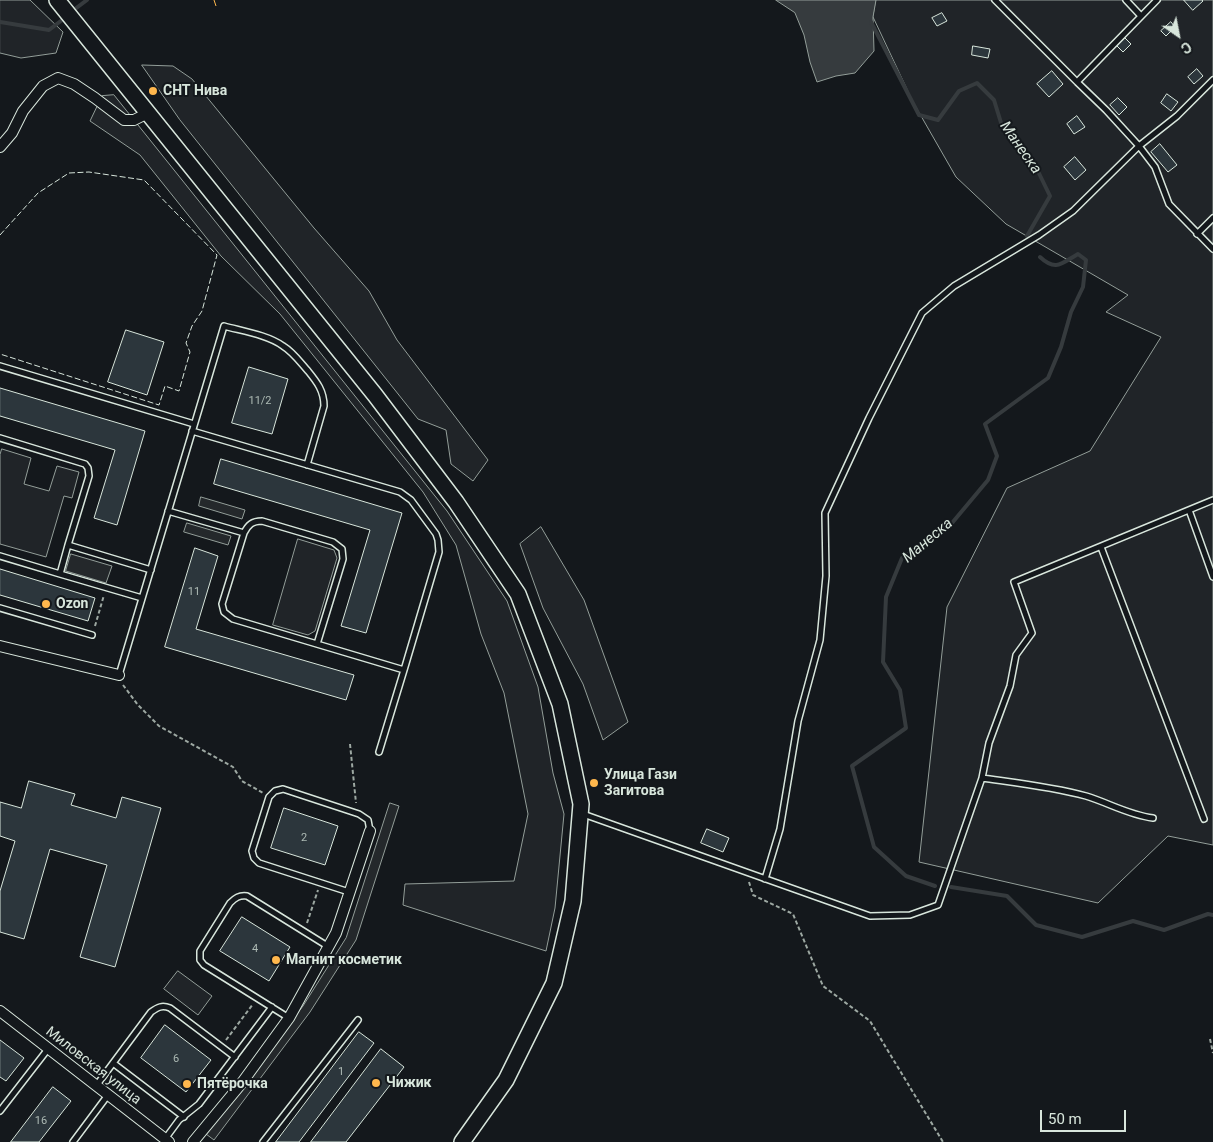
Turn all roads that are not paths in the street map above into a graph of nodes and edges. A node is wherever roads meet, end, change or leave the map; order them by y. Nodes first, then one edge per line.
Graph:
1 (57, 0) edge
2 (995, 0) edge
3 (1126, 0) edge
4 (1157, 0) edge
5 (1142, 16) junction
6 (1213, 80) edge
7 (1077, 82) junction
8 (148, 112) junction
9 (1139, 146) junction
10 (0, 147) edge
11 (1213, 218) edge
12 (1197, 234) junction
13 (1213, 249) edge
14 (0, 366) edge
15 (194, 424) junction
16 (192, 431) junction
17 (0, 438) edge
18 (307, 465) junction
19 (1213, 500) edge
20 (1189, 510) junction
21 (168, 511) junction
22 (244, 533) junction
23 (68, 545) junction
24 (1101, 547) junction
25 (0, 556) edge
26 (151, 570) junction
27 (60, 574) junction
28 (1213, 577) edge
29 (142, 598) junction
30 (0, 608) edge
31 (92, 635) road end
32 (317, 644) junction
33 (0, 646) edge
34 (404, 670) junction
35 (119, 675) joint
36 (379, 752) dead end
37 (982, 778) junction
38 (580, 812) junction
39 (1153, 818) dead end
40 (1204, 819) dead end
41 (370, 830) joint
42 (765, 879) junction
43 (350, 892) junction
44 (329, 947) junction
45 (272, 1007) junction
46 (0, 1011) edge
47 (289, 1018) junction
48 (358, 1020) dead end
49 (48, 1049) junction
50 (235, 1057) junction
51 (113, 1063) junction
52 (96, 1086) junction
53 (108, 1095) junction
54 (0, 1098) edge
55 (6, 1103) junction
56 (0, 1111) edge
57 (184, 1117) junction
58 (167, 1140) edge
59 (73, 1142) edge
60 (193, 1142) edge
61 (263, 1142) edge
62 (462, 1142) edge

1 - 8 main road
2 - 7 lane
3 - 5 lane
4 - 5 lane
5 - 7 lane
6 - 9 lane
7 - 9 lane
8 - 10 street
8 - 38 main road
9 - 12 lane
9 - 42 lane
11 - 12 lane
12 - 13 lane
14 - 15 lane
15 - 16 lane
15 - 18 lane
16 - 18 lane
16 - 21 lane
17 - 23 lane
18 - 34 lane
19 - 20 lane
20 - 24 lane
20 - 28 lane
21 - 22 lane
21 - 26 lane
22 - 32 lane
22 - 32 lane
23 - 26 lane
23 - 27 lane
24 - 37 lane
24 - 40 lane
25 - 27 lane
26 - 29 lane
27 - 29 lane
29 - 35 lane
30 - 31 lane
32 - 34 lane
33 - 35 street
34 - 36 lane
37 - 39 lane
37 - 42 lane
38 - 42 lane
38 - 62 main road
41 - 43 street
41 - 43 lane
43 - 44 street
44 - 45 lane
44 - 47 street
45 - 47 lane
45 - 50 lane
46 - 49 street, Миловская улица
47 - 60 street
48 - 61 lane
49 - 52 street, Миловская улица
49 - 55 lane
50 - 51 lane
50 - 57 lane
51 - 52 lane
51 - 57 lane
52 - 53 street, Миловская улица
53 - 58 street, Миловская улица
53 - 59 lane
54 - 55 lane
55 - 56 lane
57 - 58 lane

